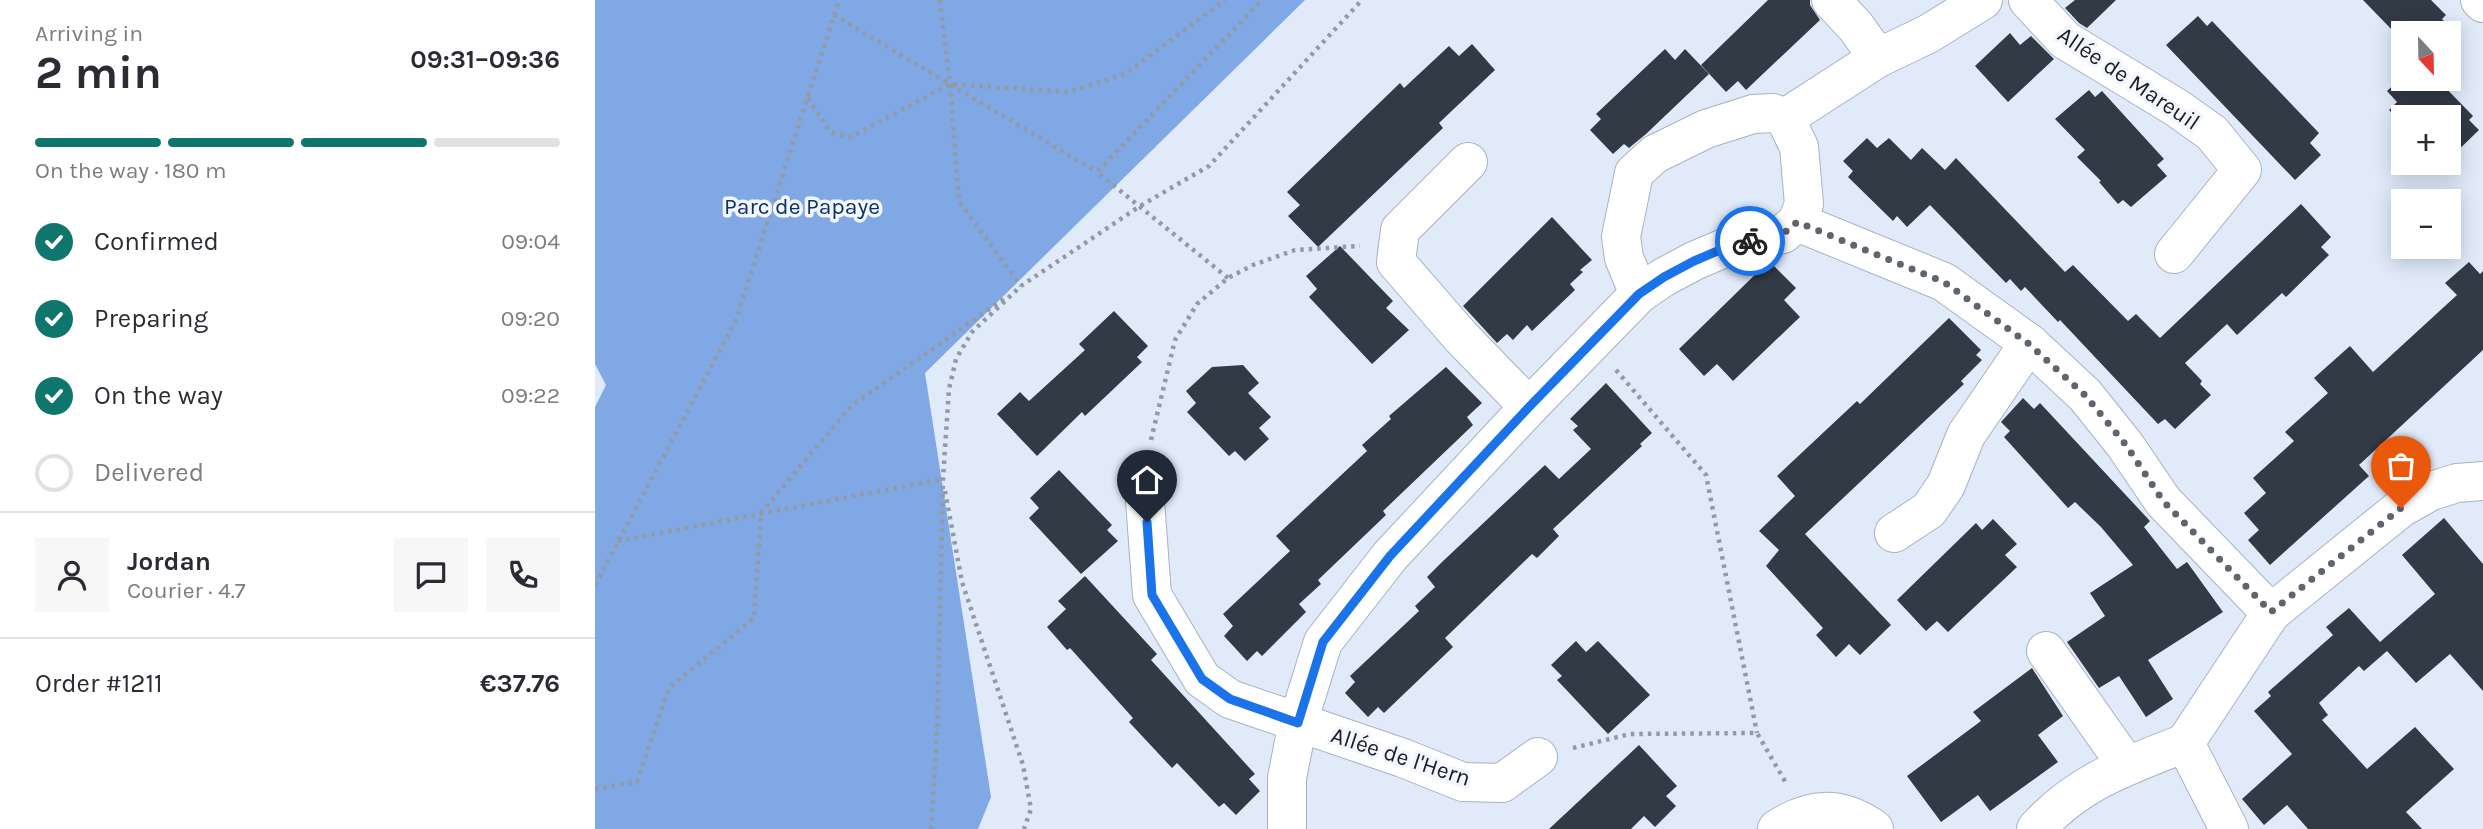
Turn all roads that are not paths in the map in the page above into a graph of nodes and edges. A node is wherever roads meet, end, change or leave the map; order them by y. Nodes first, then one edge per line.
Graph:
1 (1831, 0) edge
2 (1983, 0) edge
3 (2028, 0) edge
4 (1878, 58) junction
5 (1785, 118) junction
6 (1468, 162) dead end
7 (1797, 222) junction
8 (2174, 254) dead end
9 (1639, 294) junction
10 (2029, 344) junction
11 (1529, 407) junction
12 (1143, 474) road end
13 (2483, 481) edge
14 (1894, 533) dead end
15 (2271, 612) junction
16 (2046, 651) dead end
17 (1298, 723) junction
18 (2185, 743) junction
19 (1538, 757) road end
20 (2127, 766) junction
21 (1791, 821) edge
22 (1287, 829) edge
23 (1874, 829) edge
24 (2036, 829) edge
25 (2229, 829) edge

1 - 4 street
2 - 4 street
3 - 8 street, Allée de Mareuil
4 - 5 street
5 - 7 street
5 - 9 street
6 - 11 street
7 - 9 street
7 - 10 street
9 - 11 street
10 - 14 street
10 - 15 street
11 - 17 street
12 - 17 street, Allée de l'Hern
13 - 15 street
15 - 18 street
16 - 20 street
17 - 19 street, Allée de l'Hern
17 - 22 street
18 - 20 street
18 - 25 street
20 - 24 street
21 - 23 street

